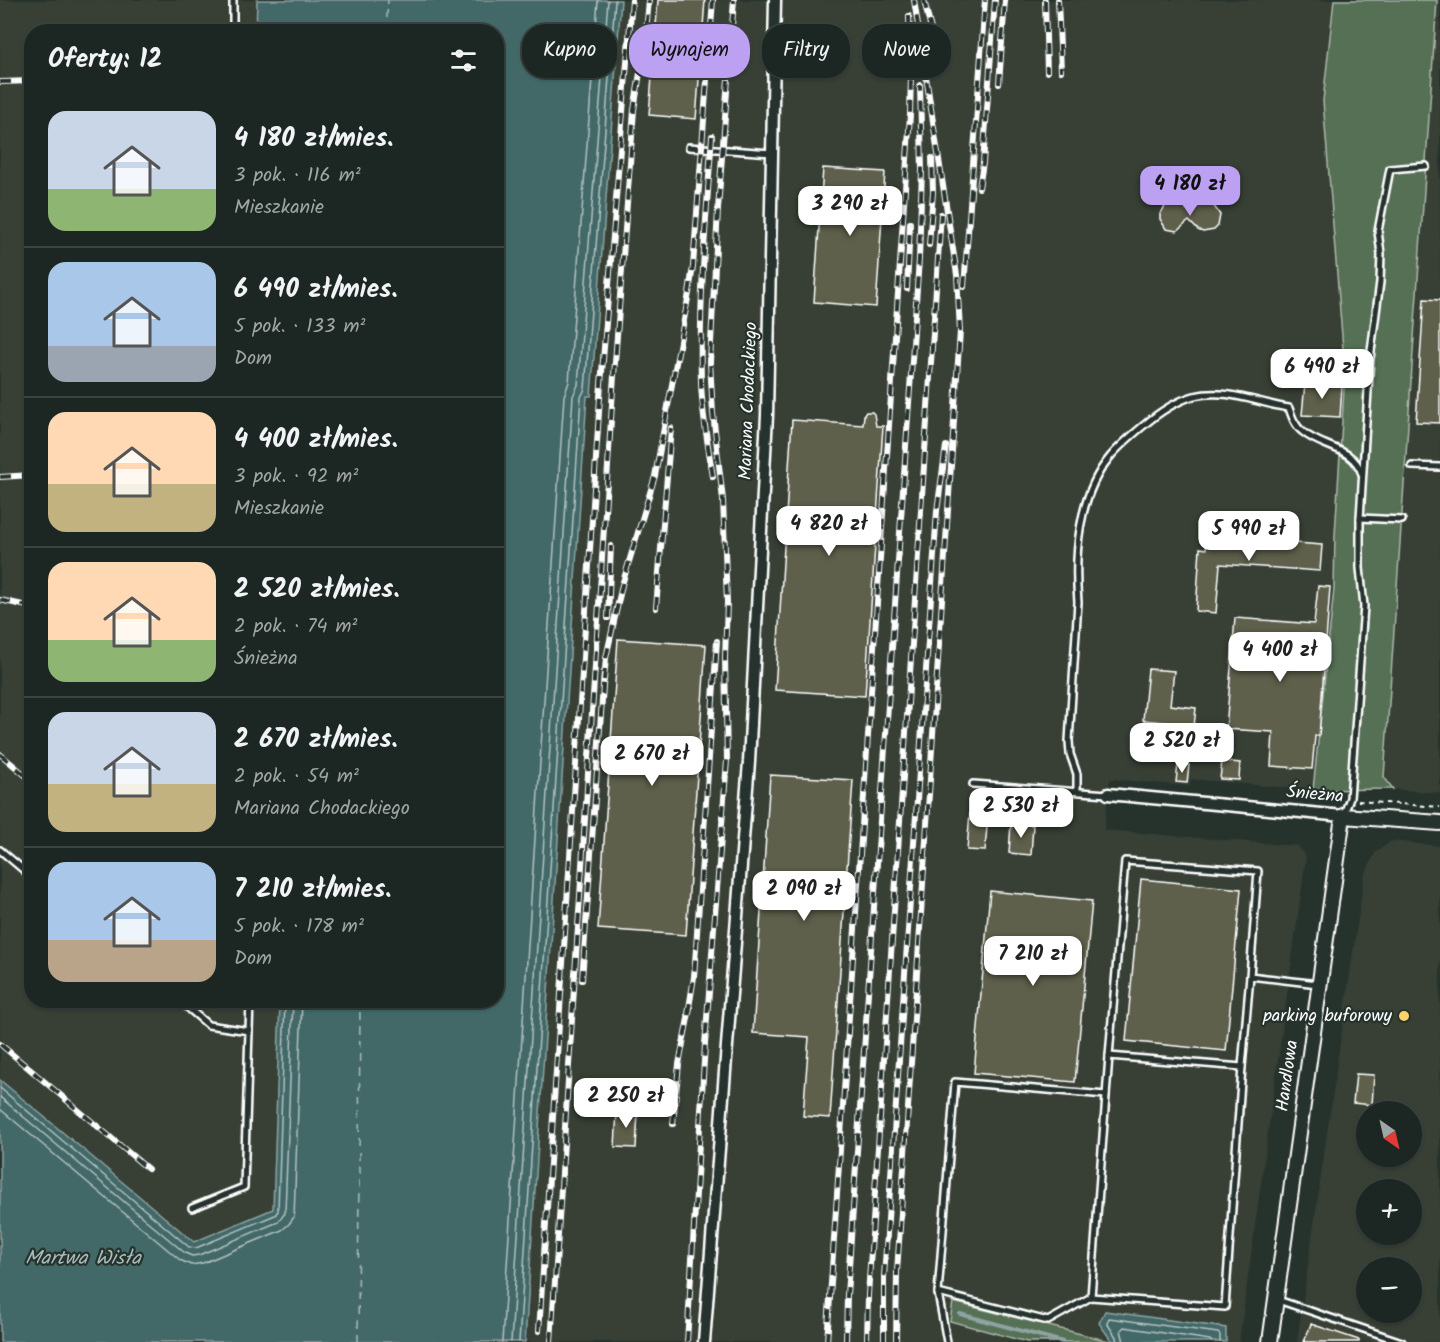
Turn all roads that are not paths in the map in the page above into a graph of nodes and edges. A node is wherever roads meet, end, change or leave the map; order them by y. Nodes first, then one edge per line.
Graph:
1 (233, 0) edge
2 (775, 0) edge
3 (233, 24) edge
4 (689, 147) dead end
5 (772, 153) junction
6 (1426, 166) dead end
7 (1412, 466) dead end
8 (1440, 468) edge
9 (1363, 478) junction
10 (1360, 518) junction
11 (1402, 520) dead end
12 (973, 784) dead end
13 (1077, 791) junction
14 (1108, 794) joint
15 (1343, 816) junction
16 (1440, 823) edge
17 (0, 850) edge
18 (24, 870) edge
19 (1250, 976) junction
20 (1319, 984) junction
21 (188, 1008) edge
22 (250, 1008) edge
23 (249, 1031) junction
24 (1109, 1056) junction
25 (1242, 1067) junction
26 (1106, 1095) junction
27 (192, 1208) dead end
28 (938, 1293) junction
29 (1091, 1298) junction
30 (1276, 1299) junction
31 (704, 1342) edge
32 (947, 1342) edge
33 (1269, 1342) edge
34 (1402, 1342) edge

1 - 3 lane
2 - 5 street, Mariana Chodackiego
4 - 5 lane
5 - 31 street, Mariana Chodackiego
6 - 9 lane
7 - 8 lane
9 - 10 lane
9 - 13 lane
10 - 11 lane
10 - 15 lane
12 - 13 lane, Śnieżna
13 - 14 lane, Śnieżna
14 - 15 street, Śnieżna
15 - 16 street, Śnieżna
15 - 20 street, Handlowa
17 - 18 lane
19 - 20 lane
19 - 24 lane
19 - 25 lane
20 - 30 street, Handlowa
21 - 23 lane
22 - 23 lane
23 - 27 lane
24 - 25 lane
24 - 26 lane
25 - 29 lane
26 - 28 lane
26 - 29 lane
28 - 29 lane
28 - 32 lane
30 - 33 street, Handlowa
30 - 34 lane

